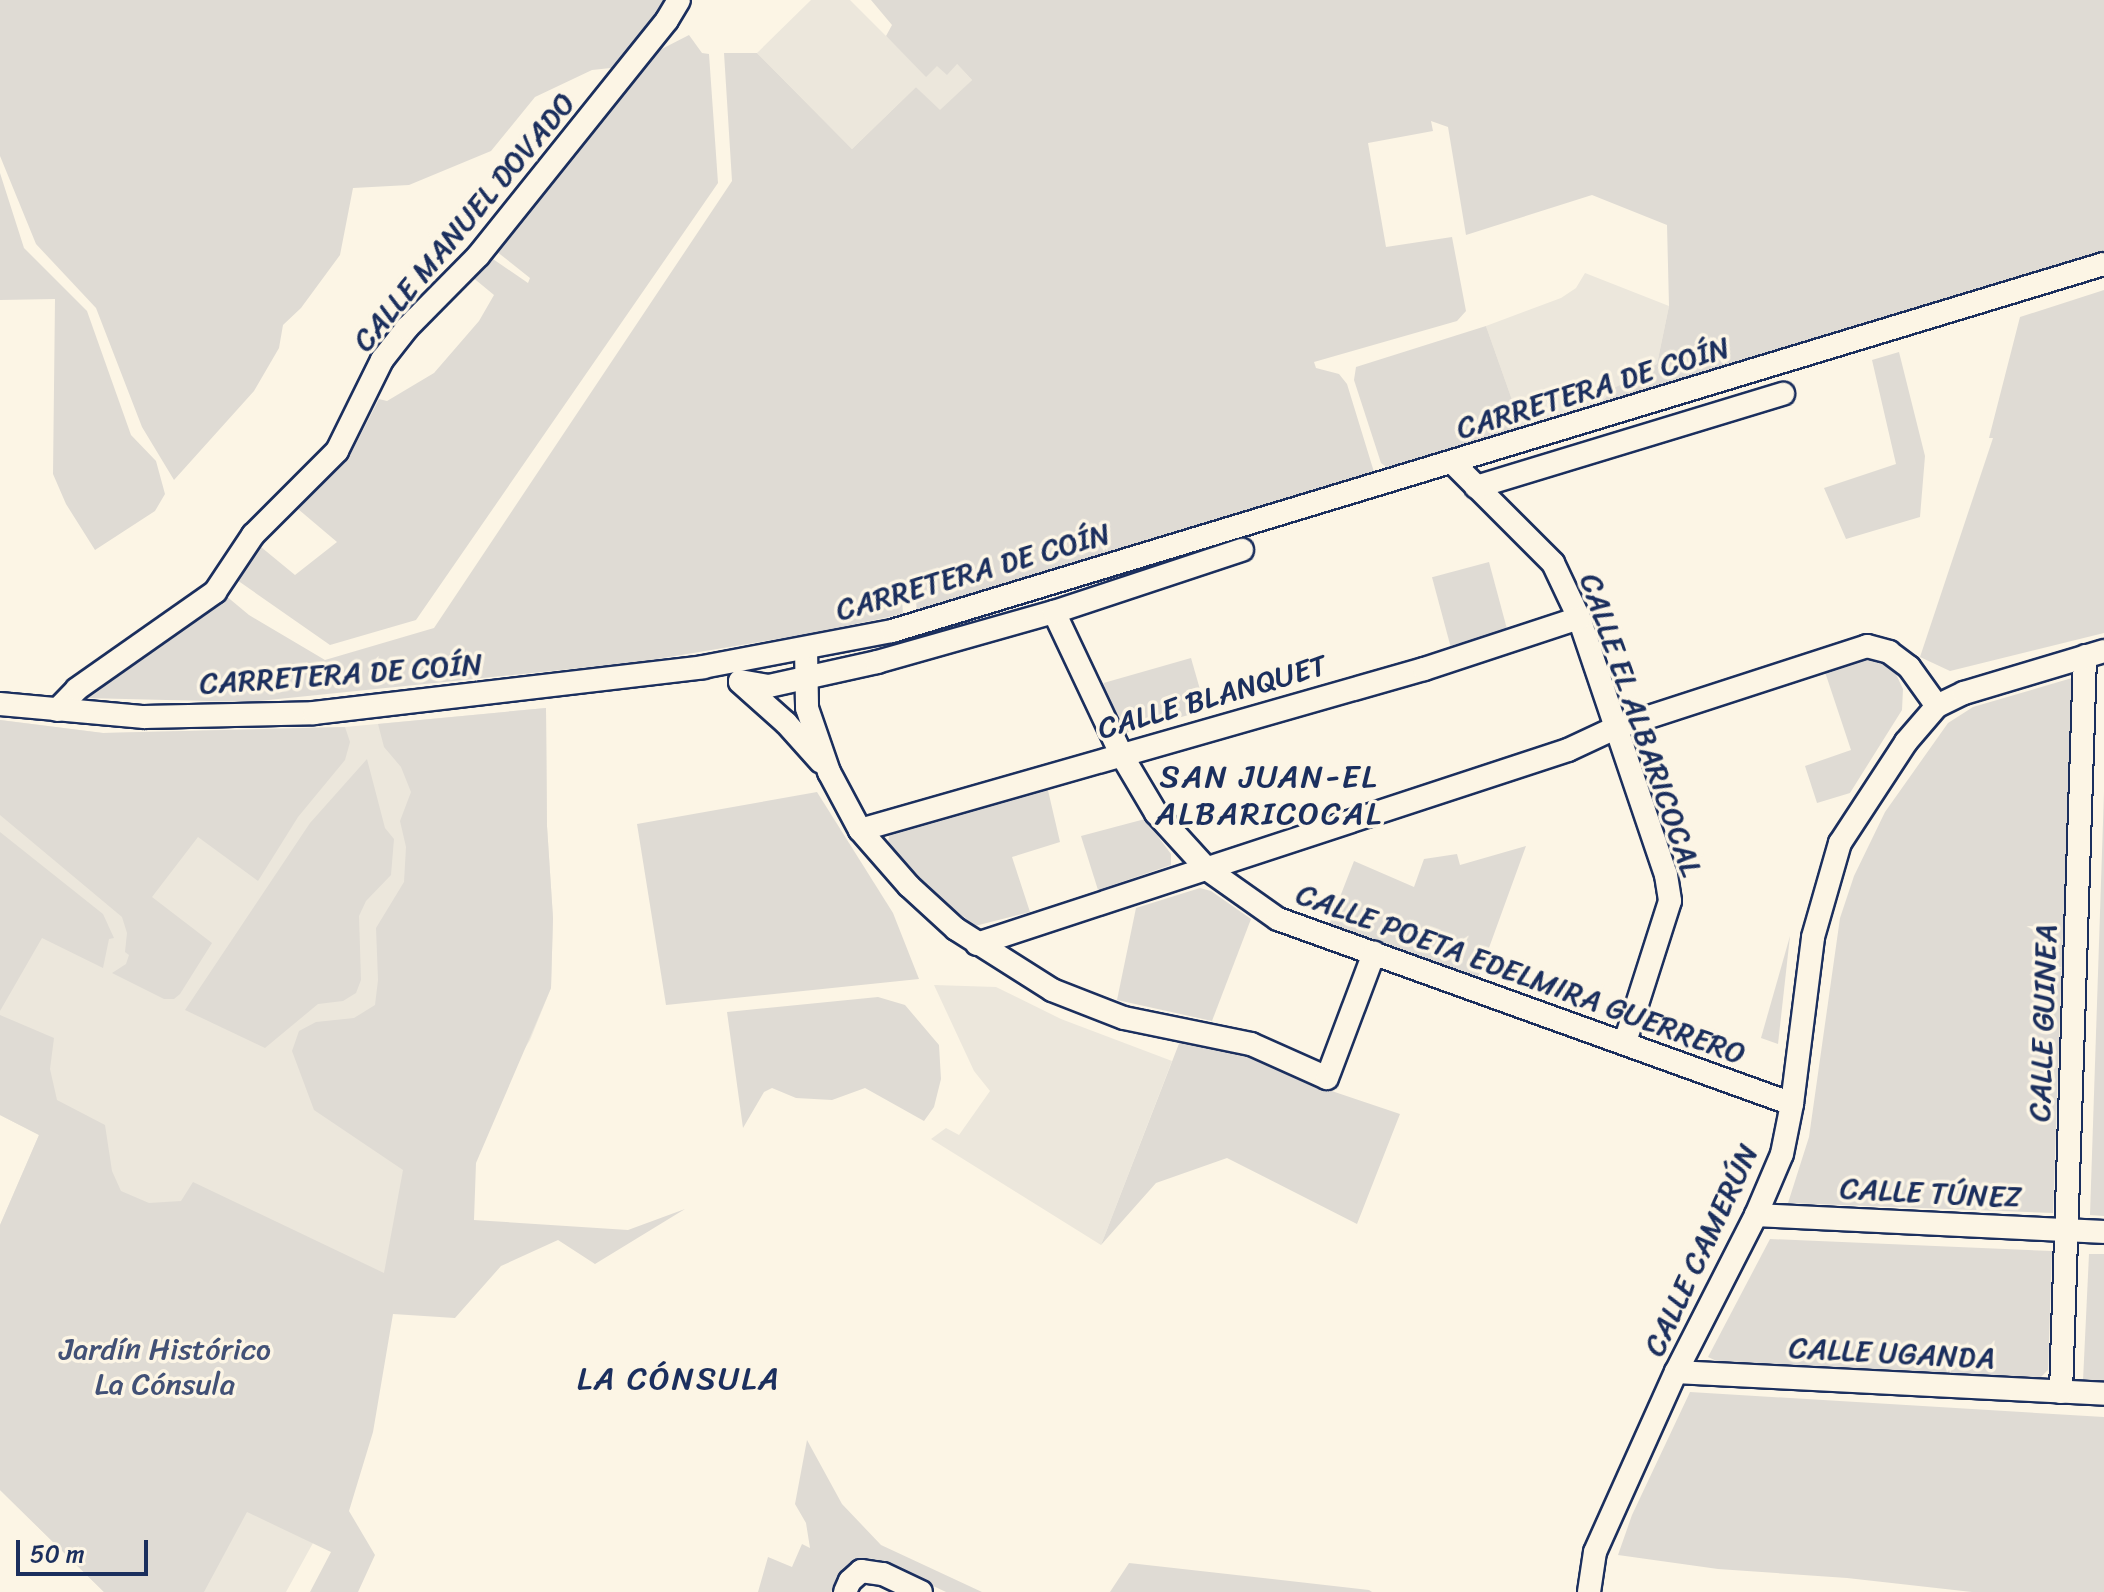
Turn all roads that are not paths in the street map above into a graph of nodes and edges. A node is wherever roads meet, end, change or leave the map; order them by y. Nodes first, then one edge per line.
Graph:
1 (679, 0) edge
2 (2104, 264) edge
3 (1783, 394) dead end
4 (1452, 462) junction
5 (1476, 487) junction
6 (1242, 550) dead end
7 (1054, 612) junction
8 (1579, 618) junction
9 (806, 648) junction
10 (2095, 654) edge
11 (703, 667) junction
12 (805, 677) junction
13 (740, 681) junction
14 (0, 704) edge
15 (1937, 706) junction
16 (57, 710) junction
17 (1615, 728) junction
18 (1121, 754) junction
19 (829, 772) junction
20 (860, 830) junction
21 (1207, 869) junction
22 (977, 944) junction
23 (1374, 953) junction
24 (1625, 1042) junction
25 (1792, 1104) junction
26 (1756, 1215) junction
27 (2067, 1230) junction
28 (2104, 1232) edge
29 (1676, 1372) junction
30 (2061, 1392) junction
31 (2104, 1394) edge
32 (845, 1592) edge
33 (921, 1592) edge
34 (1589, 1592) edge

1 - 16 street, CALLE MANUEL DOVADO
2 - 4 street, CARRETERA DE COÍN
3 - 5 street
4 - 5 street, CALLE EL ALBARICOCAL
4 - 9 street, CARRETERA DE COÍN
5 - 8 street, CALLE EL ALBARICOCAL
6 - 7 street, CARRETERA DE COÍN
7 - 12 street, CARRETERA DE COÍN
7 - 18 street, CALLE POETA EDELMIRA GUERRERO
8 - 17 street, CALLE EL ALBARICOCAL
8 - 18 street, CALLE BLANQUET
9 - 11 street, CARRETERA DE COÍN
9 - 12 street
10 - 15 street
10 - 27 street, CALLE GUINEA
11 - 13 street
11 - 16 street, CARRETERA DE COÍN
12 - 13 street, CARRETERA DE COÍN
12 - 19 street
13 - 19 street
14 - 16 street, CARRETERA DE COÍN
15 - 17 street
15 - 25 street, CALLE CAMERÚN
17 - 21 street
17 - 24 street, CALLE EL ALBARICOCAL
18 - 20 street, CALLE BLANQUET
18 - 21 street, CALLE POETA EDELMIRA GUERRERO
19 - 20 street
20 - 22 street
21 - 22 street
21 - 23 street, CALLE POETA EDELMIRA GUERRERO
22 - 23 street
23 - 24 street, CALLE POETA EDELMIRA GUERRERO
24 - 25 street, CALLE POETA EDELMIRA GUERRERO
25 - 26 street, CALLE CAMERÚN
26 - 27 street, CALLE TÚNEZ
26 - 29 street, CALLE CAMERÚN
27 - 28 street, CALLE TÚNEZ
27 - 30 street, CALLE GUINEA
29 - 30 street, CALLE UGANDA
29 - 34 street, CALLE CAMERÚN
30 - 31 street, CALLE UGANDA
32 - 33 street

